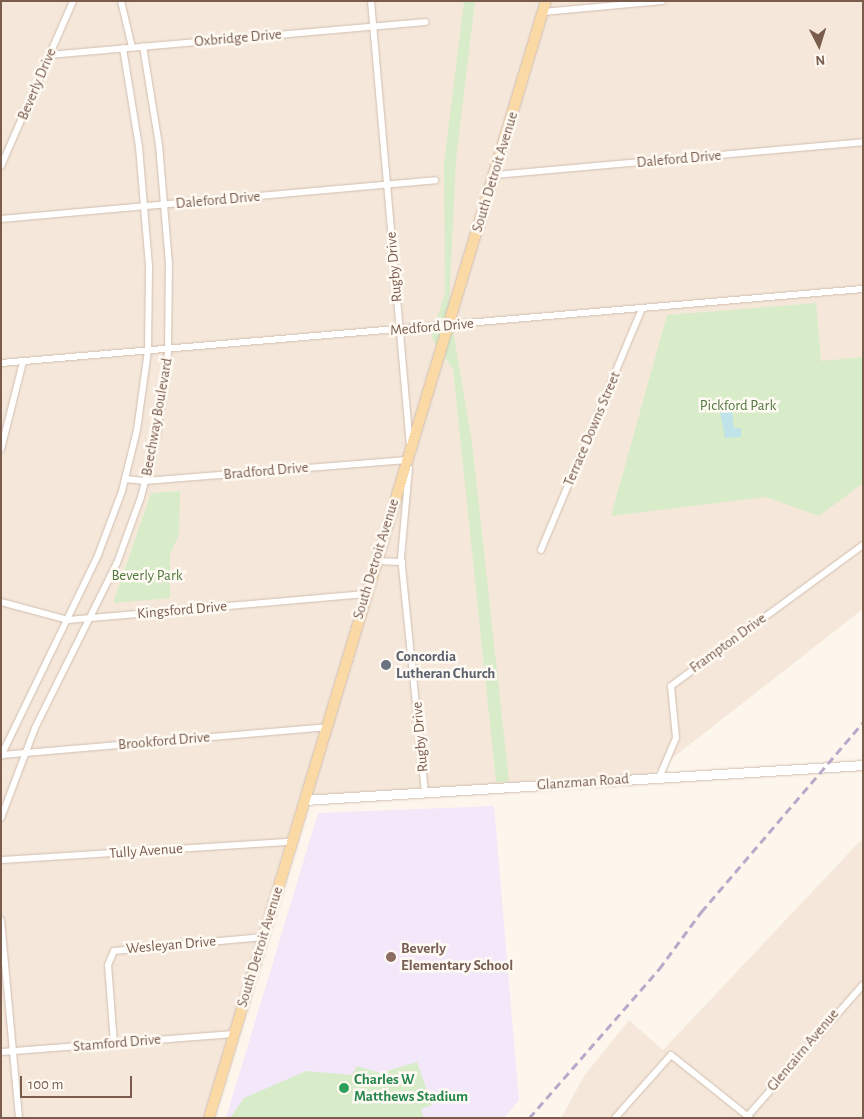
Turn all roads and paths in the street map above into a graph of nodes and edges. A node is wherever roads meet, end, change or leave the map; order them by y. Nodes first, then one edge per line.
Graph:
1 (73, 1) edge
2 (121, 1) edge
3 (371, 1) edge
4 (662, 1) edge
5 (545, 6) edge
6 (426, 22) dead end
7 (373, 26) junction
8 (143, 46) junction
9 (132, 47) junction
10 (123, 48) junction
11 (50, 55) junction
12 (863, 142) edge
13 (1, 166) edge
14 (495, 175) junction
15 (435, 180) dead end
16 (387, 185) junction
17 (164, 204) junction
18 (144, 206) junction
19 (1, 219) edge
20 (863, 288) edge
21 (642, 308) junction
22 (448, 326) junction
23 (400, 329) junction
24 (168, 349) junction
25 (148, 351) junction
26 (1, 362) edge
27 (23, 362) junction
28 (411, 446) junction
29 (1, 449) edge
30 (407, 460) junction
31 (125, 479) junction
32 (145, 481) junction
33 (863, 545) edge
34 (542, 550) dead end
35 (376, 561) junction
36 (402, 562) junction
37 (366, 594) junction
38 (1, 602) edge
39 (91, 619) junction
40 (68, 620) junction
41 (326, 727) junction
42 (24, 753) junction
43 (1, 756) edge
44 (863, 765) edge
45 (658, 778) junction
46 (425, 792) junction
47 (304, 800) junction
48 (1, 818) edge
49 (291, 842) junction
50 (1, 860) edge
51 (1, 920) edge
52 (262, 937) junction
53 (863, 985) edge
54 (234, 1034) junction
55 (114, 1044) junction
56 (13, 1051) junction
57 (1, 1052) edge
58 (748, 1117) edge
59 (19, 1118) edge
60 (209, 1118) edge
61 (615, 1118) edge

1 - 11 street, Beverly Drive
2 - 9 street
3 - 7 street, Rugby Drive
4 - 5 street
5 - 14 main road, South Detroit Avenue
6 - 7 street, Oxbridge Drive
7 - 8 street, Oxbridge Drive
7 - 16 street, Rugby Drive
8 - 9 street, Oxbridge Drive
8 - 17 street, Beechway Boulevard
9 - 10 street, Oxbridge Drive
10 - 11 street, Oxbridge Drive
10 - 18 street, Beechway Boulevard
11 - 13 street, Beverly Drive
12 - 14 street, Daleford Drive
14 - 22 main road, South Detroit Avenue
15 - 16 street, Daleford Drive
16 - 17 street, Daleford Drive
16 - 23 street, Rugby Drive
17 - 18 street, Daleford Drive
17 - 24 street, Beechway Boulevard
18 - 19 street, Daleford Drive
18 - 25 street, Beechway Boulevard
20 - 21 street, Medford Drive
21 - 22 street, Medford Drive
21 - 34 street, Terrace Downs Street
22 - 23 street, Medford Drive
22 - 28 main road, South Detroit Avenue
23 - 24 street, Medford Drive
23 - 28 street, Rugby Drive
24 - 25 street, Medford Drive
24 - 32 street, Beechway Boulevard
25 - 27 street, Medford Drive
25 - 31 street, Beechway Boulevard
26 - 27 street, Medford Drive
27 - 29 street
28 - 30 main road, South Detroit Avenue
28 - 36 street, Rugby Drive
30 - 32 street, Bradford Drive
30 - 35 main road, South Detroit Avenue
31 - 32 street, Bradford Drive
31 - 40 street, Beechway Boulevard
32 - 39 street, Beechway Boulevard
33 - 45 street, Frampton Drive
35 - 36 street
35 - 37 main road, South Detroit Avenue
36 - 46 street, Rugby Drive
37 - 39 street, Kingsford Drive
37 - 41 main road, South Detroit Avenue
38 - 40 street, Kingsford Drive
39 - 40 street, Kingsford Drive
39 - 42 street, Beechway Boulevard
40 - 43 street, Beechway Boulevard
41 - 42 street, Brookford Drive
41 - 47 main road, South Detroit Avenue
42 - 43 street, Brookford Drive
42 - 48 street, Beechway Boulevard
44 - 45 street, Glanzman Road
45 - 46 street, Glanzman Road
46 - 47 street, Glanzman Road
47 - 49 main road, South Detroit Avenue
49 - 50 street, Tully Avenue
49 - 52 main road, South Detroit Avenue
51 - 56 street
52 - 54 main road, South Detroit Avenue
52 - 55 street, Wesleyan Drive
53 - 58 street, Glencairn Avenue
54 - 55 street, Stamford Drive
54 - 60 main road, South Detroit Avenue
55 - 56 street, Stamford Drive
56 - 57 street, Stamford Drive
56 - 59 street
58 - 61 street

